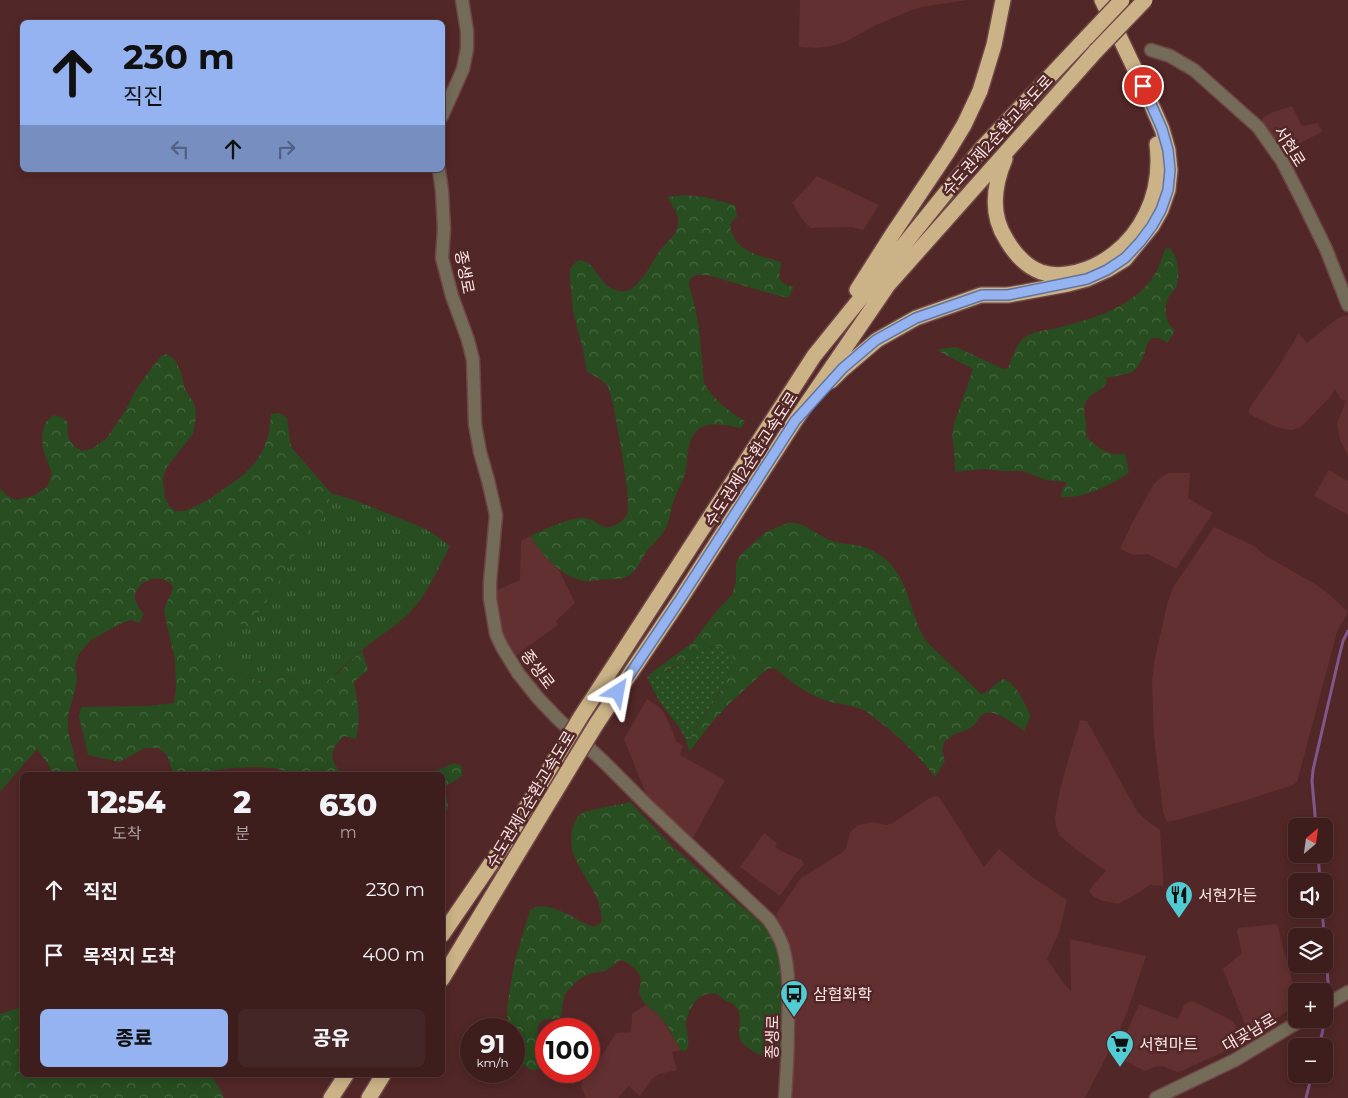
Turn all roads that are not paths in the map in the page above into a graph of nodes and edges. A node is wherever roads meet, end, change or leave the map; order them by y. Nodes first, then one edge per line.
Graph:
1 (462, 0) edge
2 (1003, 0) edge
3 (1092, 0) edge
4 (1102, 0) edge
5 (1122, 0) edge
6 (1145, 0) edge
7 (1150, 50) dead end
8 (445, 109) edge
9 (1042, 112) junction
10 (439, 172) edge
11 (1348, 305) edge
12 (814, 356) junction
13 (795, 421) junction
14 (445, 930) edge
15 (445, 974) edge
16 (1348, 992) edge
17 (1333, 1001) edge
18 (1288, 1028) edge
19 (345, 1077) edge
20 (382, 1077) edge
21 (331, 1098) edge
22 (369, 1098) edge
23 (784, 1098) edge
24 (1156, 1098) edge

1 - 8 street
2 - 12 highway
3 - 9 highway
4 - 13 highway
5 - 12 highway, 수도권제2순환고속도로, bridge
6 - 9 highway, 수도권제2순환고속도로, bridge
7 - 11 street, 서현로
9 - 13 highway, 수도권제2순환고속도로
10 - 23 street, 종생로
12 - 14 highway, 수도권제2순환고속도로, bridge
13 - 15 highway, 수도권제2순환고속도로, bridge
16 - 17 street
18 - 24 street, 대곶남로
19 - 21 highway
20 - 22 highway

